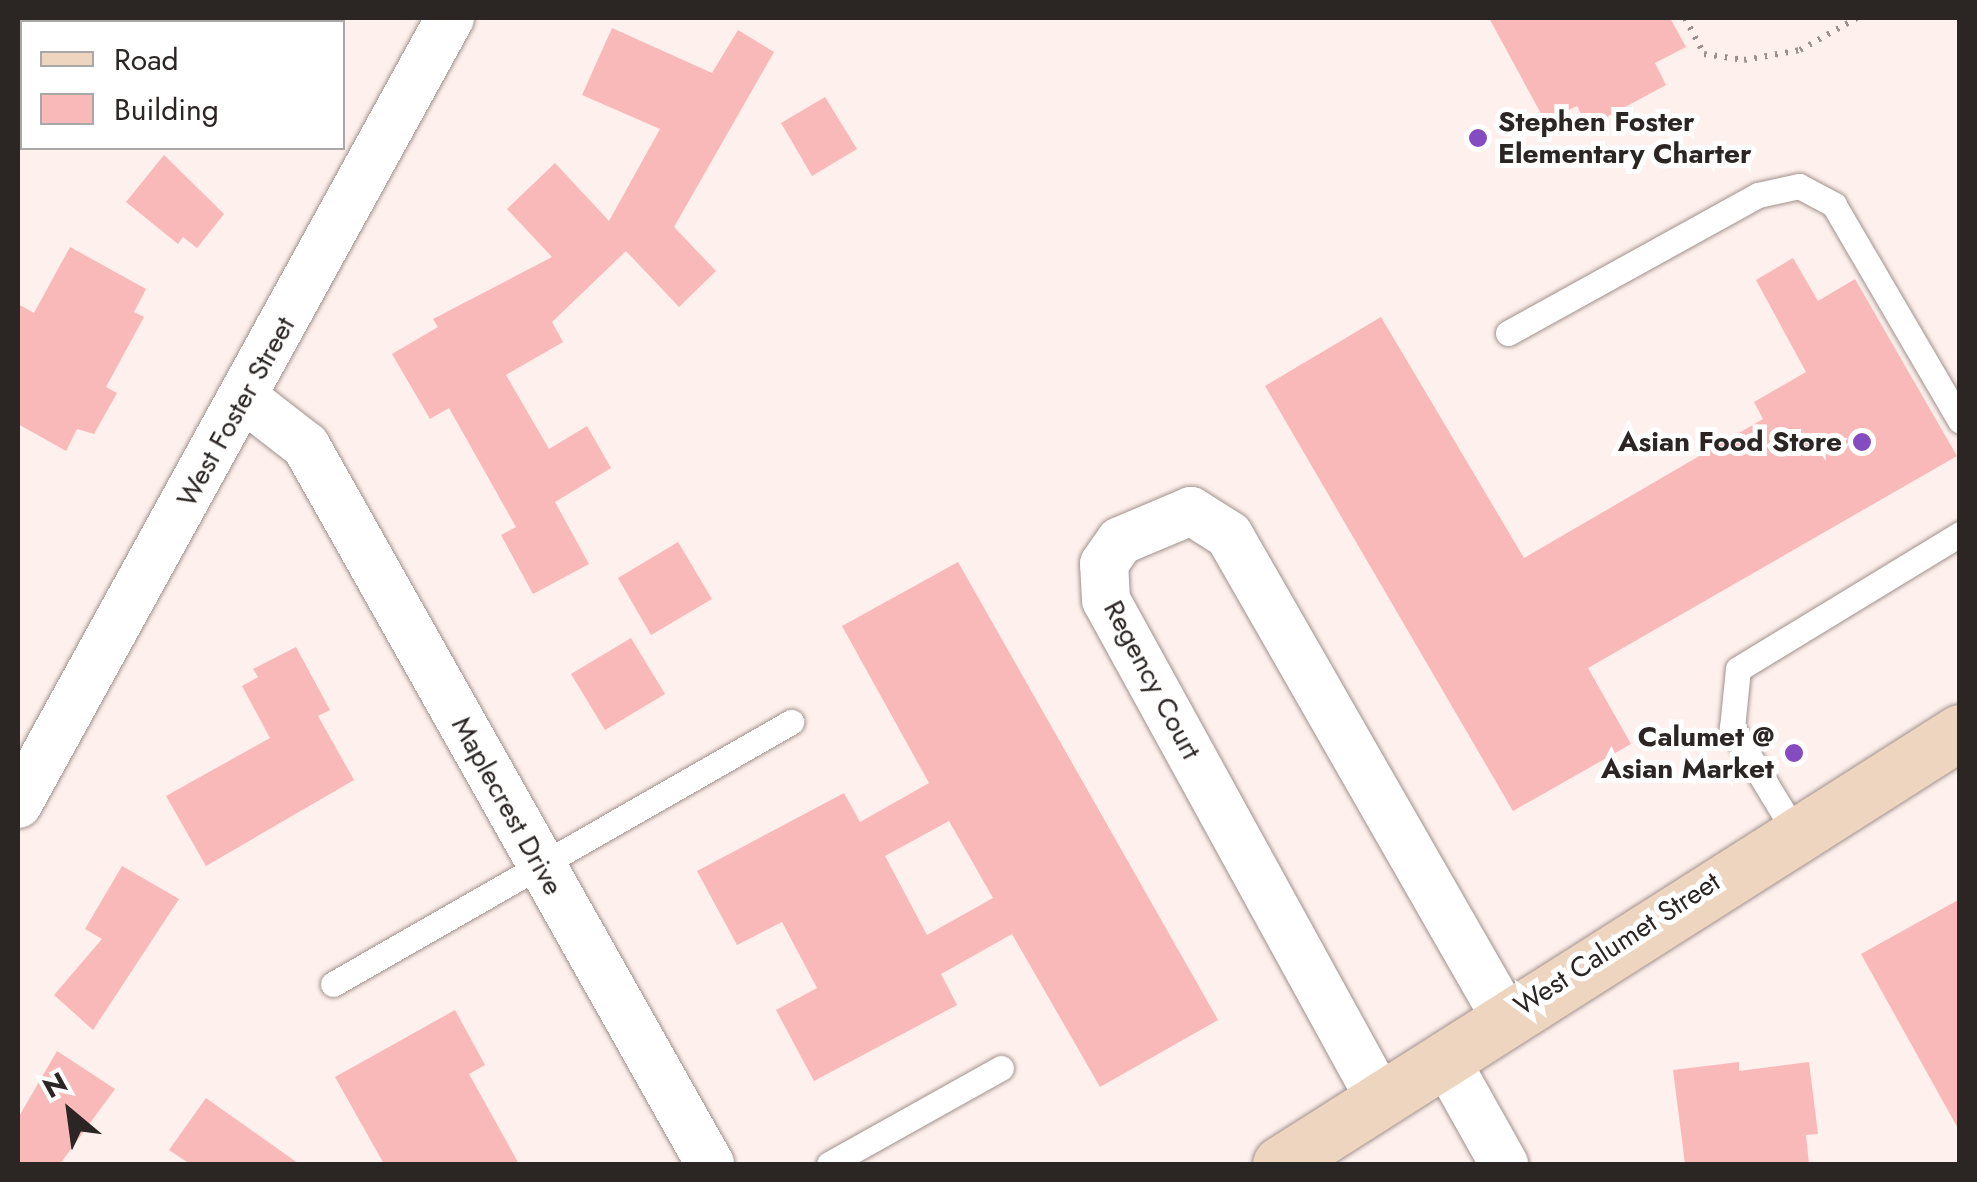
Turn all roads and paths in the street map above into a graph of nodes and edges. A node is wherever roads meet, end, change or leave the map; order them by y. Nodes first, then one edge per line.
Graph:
1 (450, 18) edge
2 (1685, 18) edge
3 (1857, 18) edge
4 (1508, 333) dead end
5 (244, 398) junction
6 (1960, 421) edge
7 (1960, 534) edge
8 (791, 722) dead end
9 (1960, 732) edge
10 (18, 804) edge
11 (1794, 832) junction
12 (538, 863) junction
13 (333, 984) dead end
14 (1505, 1017) junction
15 (1444, 1057) junction
16 (1000, 1068) dead end
17 (1380, 1099) junction
18 (710, 1164) edge
19 (829, 1164) edge
20 (1280, 1164) edge
21 (1504, 1164) edge

1 - 5 street, West Foster Street
2 - 3 path
4 - 6 lane
5 - 10 street, West Foster Street
5 - 12 street, Maplecrest Drive
7 - 11 lane
8 - 12 lane
9 - 11 main road, West Calumet Street
11 - 14 main road, West Calumet Street
12 - 13 lane
12 - 18 street, Maplecrest Drive
14 - 15 main road, West Calumet Street
14 - 17 street, Regency Court
15 - 17 main road, West Calumet Street
15 - 21 street
16 - 19 lane
17 - 20 main road, West Calumet Street

